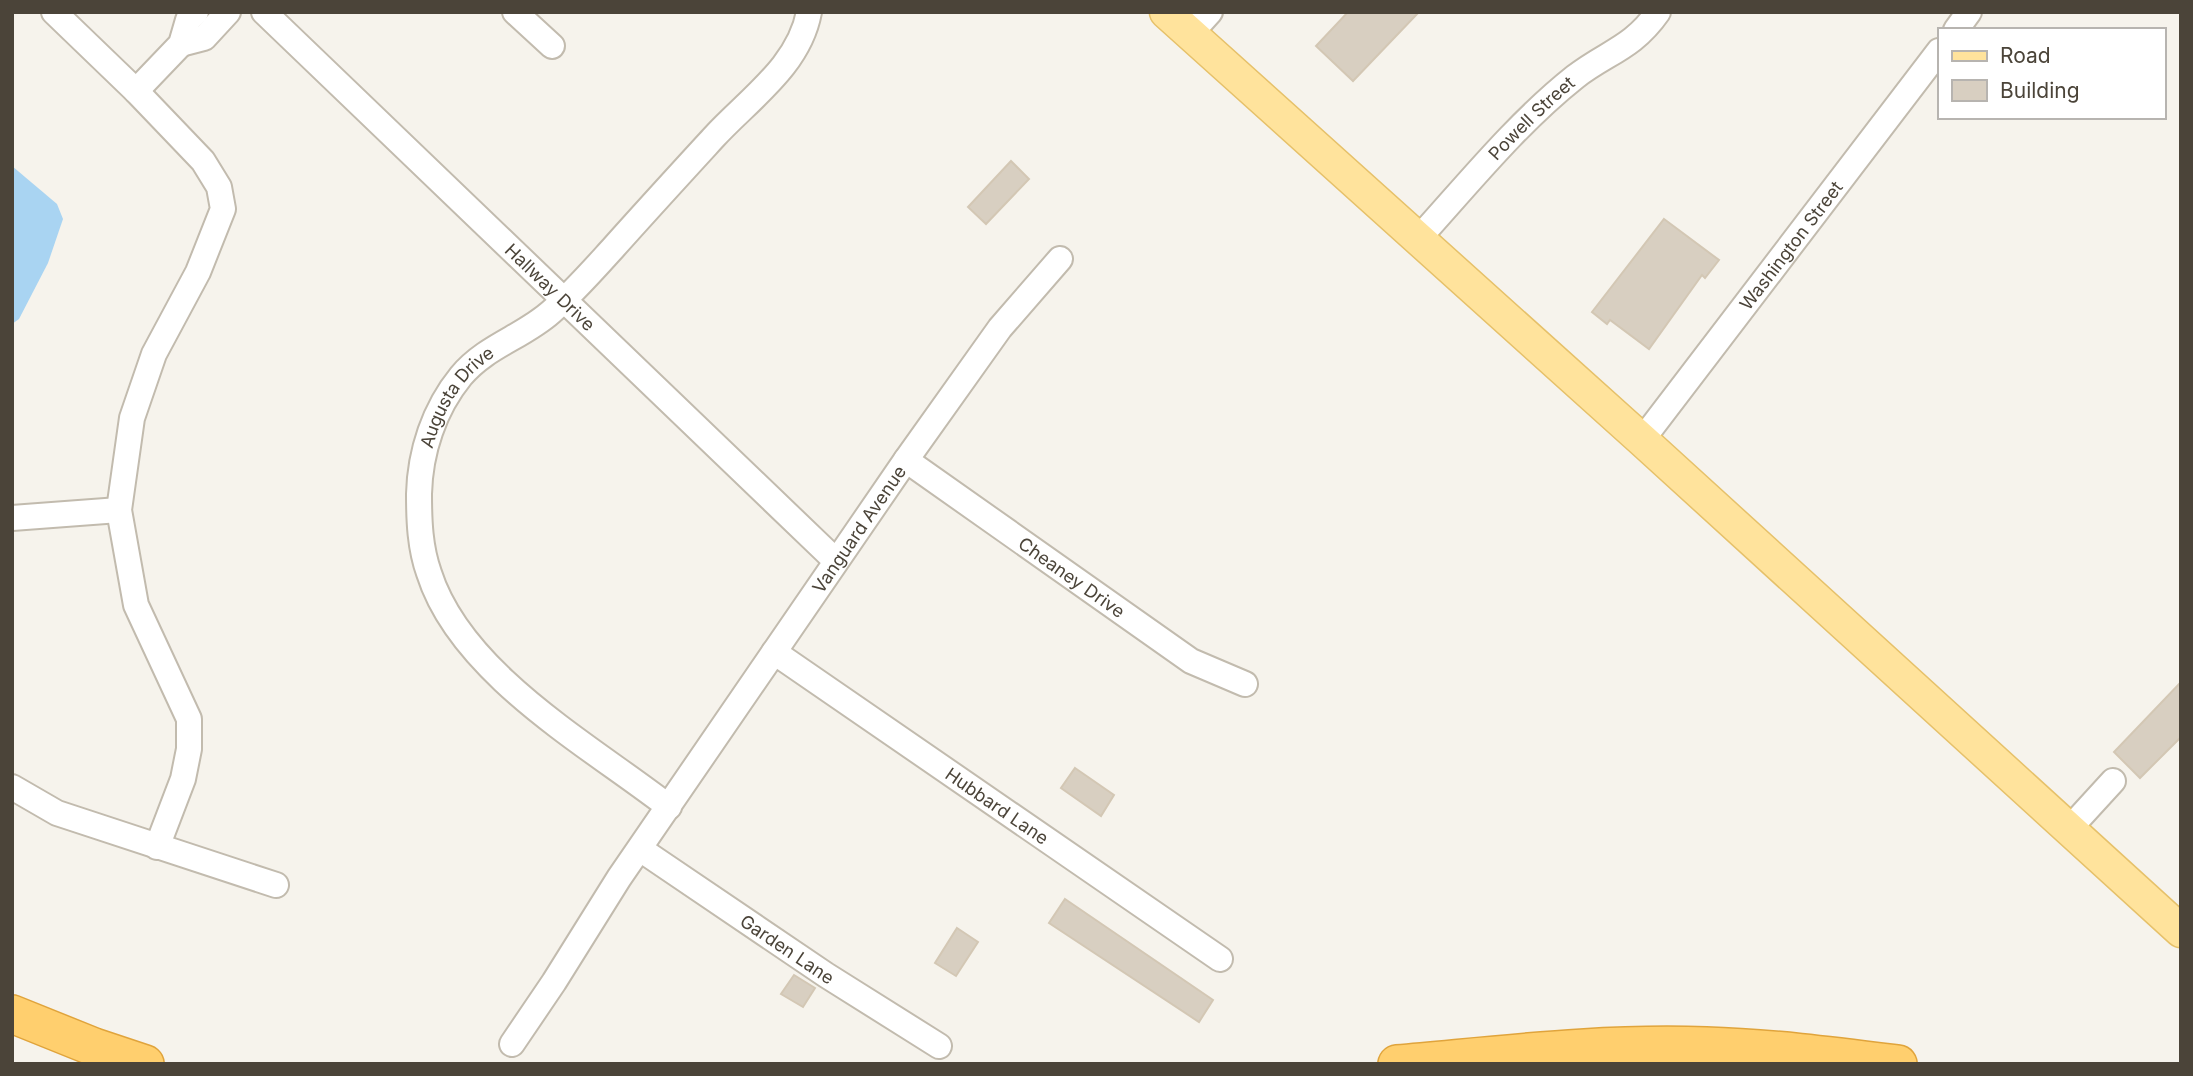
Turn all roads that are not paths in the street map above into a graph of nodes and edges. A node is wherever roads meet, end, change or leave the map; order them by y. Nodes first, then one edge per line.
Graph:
1 (54, 12) edge
2 (196, 12) edge
3 (228, 12) edge
4 (264, 12) edge
5 (515, 12) edge
6 (809, 12) edge
7 (1166, 12) edge
8 (1658, 12) edge
9 (1969, 12) edge
10 (1200, 23) edge
11 (1957, 28) edge
12 (181, 44) junction
13 (552, 46) dead end
14 (1938, 52) edge
15 (136, 91) junction
16 (1418, 239) junction
17 (1060, 259) dead end
18 (563, 300) junction
19 (1642, 440) junction
20 (906, 460) junction
21 (119, 510) junction
22 (12, 518) edge
23 (836, 561) junction
24 (774, 652) junction
25 (1245, 684) dead end
26 (2113, 781) dead end
27 (12, 788) edge
28 (669, 807) junction
29 (2070, 828) junction
30 (157, 847) junction
31 (640, 849) junction
32 (276, 885) dead end
33 (2181, 931) edge
34 (1220, 959) dead end
35 (12, 1014) edge
36 (512, 1044) dead end
37 (939, 1046) dead end
38 (145, 1064) edge
39 (1397, 1064) edge
40 (1898, 1064) edge

1 - 15 street
2 - 12 street
3 - 12 street
4 - 18 street, Hallway Drive
5 - 13 street
6 - 18 street, Augusta Drive
7 - 10 main road
8 - 16 street, Powell Street
9 - 11 street
10 - 16 main road
12 - 15 street
14 - 19 street, Washington Street
15 - 21 street
16 - 19 main road
17 - 20 street, Vanguard Avenue
18 - 23 street, Hallway Drive
18 - 28 street, Augusta Drive
19 - 29 main road
20 - 23 street, Vanguard Avenue
20 - 25 street, Cheaney Drive
21 - 22 street
21 - 30 street
23 - 24 street, Vanguard Avenue
24 - 28 street, Vanguard Avenue
24 - 34 street, Hubbard Lane
26 - 29 street
27 - 30 street
28 - 31 street, Vanguard Avenue
29 - 33 main road
30 - 32 street
31 - 36 street
31 - 37 street, Garden Lane
35 - 38 highway
39 - 40 highway

